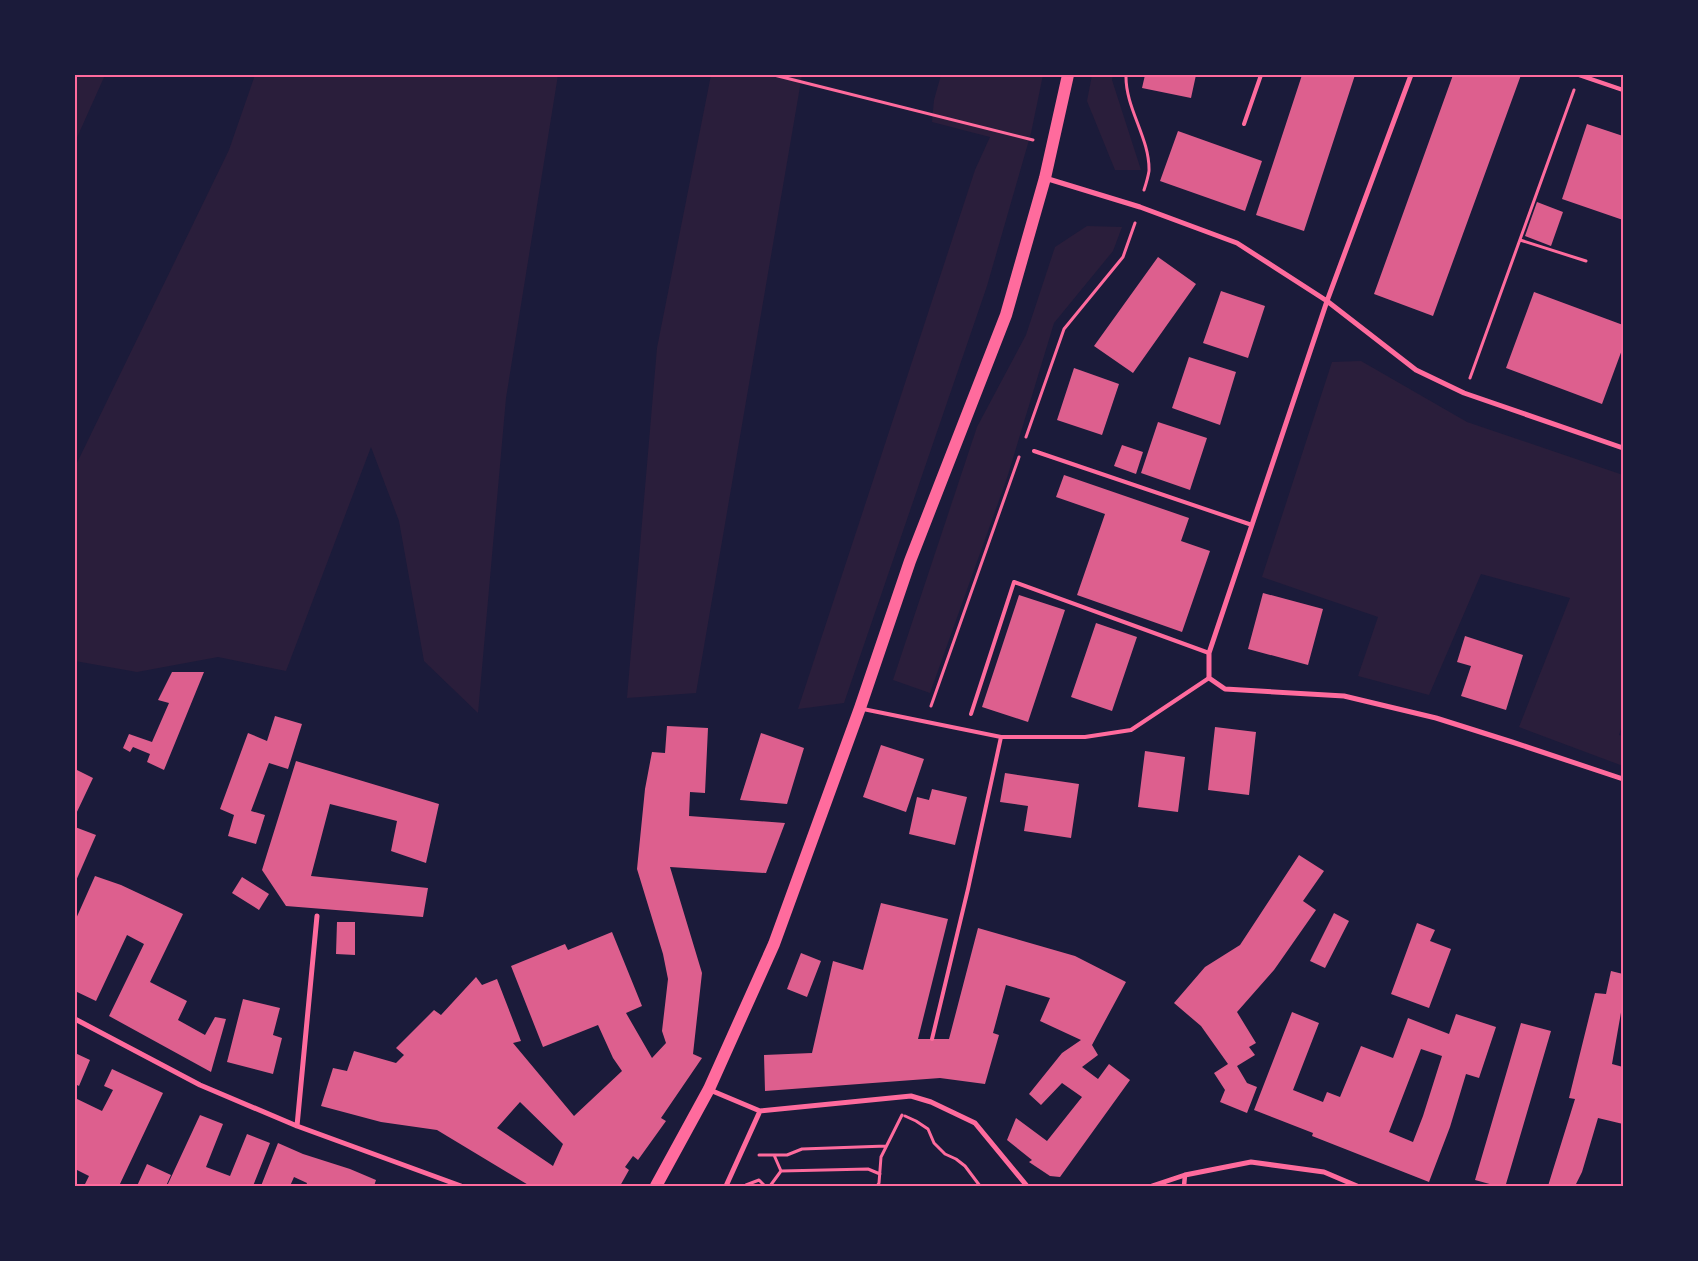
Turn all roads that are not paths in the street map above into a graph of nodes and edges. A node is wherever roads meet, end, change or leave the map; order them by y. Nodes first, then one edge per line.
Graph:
1 (1068, 75) edge
2 (1261, 75) edge
3 (1411, 75) edge
4 (1580, 76) edge
5 (1623, 90) edge
6 (1244, 124) dead end
7 (1045, 178) junction
8 (1327, 301) junction
9 (1623, 447) edge
10 (1034, 451) dead end
11 (1252, 525) junction
12 (1209, 653) junction
13 (1209, 678) junction
14 (860, 708) junction
15 (971, 714) dead end
16 (1001, 737) junction
17 (1623, 779) edge
18 (317, 916) dead end
19 (75, 1019) edge
20 (932, 1039) dead end
21 (709, 1089) junction
22 (760, 1111) junction
23 (297, 1126) junction
24 (1185, 1175) junction
25 (461, 1186) edge
26 (656, 1186) edge
27 (726, 1186) edge
28 (1026, 1186) edge
29 (1152, 1186) edge
30 (1184, 1186) edge
31 (1357, 1186) edge

1 - 7 main road
2 - 6 lane
3 - 8 street
4 - 5 lane
7 - 8 street
7 - 14 main road
8 - 9 street
8 - 11 street
10 - 11 lane
11 - 12 street
12 - 13 street
12 - 15 lane
13 - 16 lane
13 - 17 street
14 - 16 lane
14 - 21 main road
16 - 20 lane
18 - 23 street
19 - 23 street
21 - 22 street
21 - 26 main road
22 - 27 street
22 - 28 street
23 - 25 street
24 - 29 street
24 - 30 street
24 - 31 street

